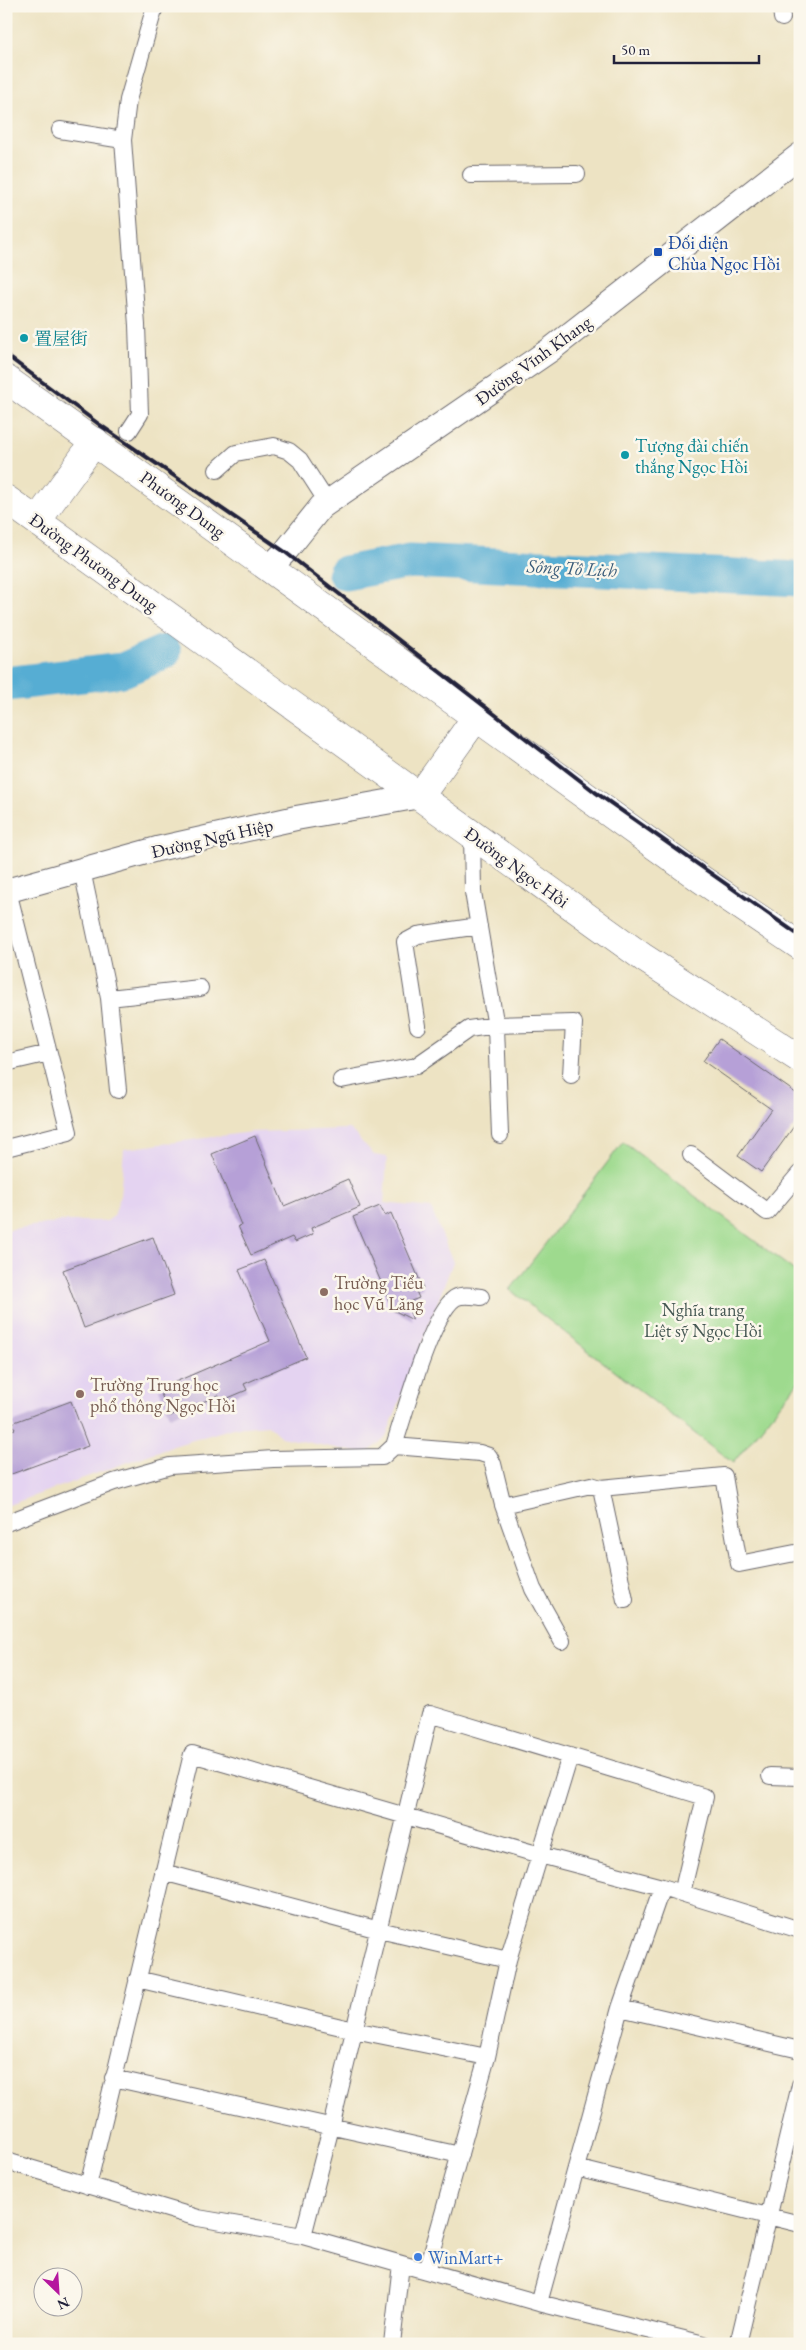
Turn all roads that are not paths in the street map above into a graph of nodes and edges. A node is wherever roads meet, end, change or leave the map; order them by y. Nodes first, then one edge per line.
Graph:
1 (155, 6) edge
2 (60, 130) dead end
3 (123, 140) junction
4 (800, 156) edge
5 (577, 174) dead end
6 (471, 175) dead end
7 (6, 379) edge
8 (129, 431) dead end
9 (95, 441) junction
10 (217, 470) dead end
11 (6, 499) edge
12 (327, 502) junction
13 (37, 520) junction
14 (270, 567) junction
15 (240, 667) joint
16 (477, 716) junction
17 (420, 796) junction
18 (472, 833) junction
19 (82, 870) junction
20 (7, 891) edge
21 (479, 926) junction
22 (800, 946) edge
23 (200, 988) dead end
24 (109, 998) junction
25 (496, 1025) junction
26 (418, 1026) dead end
27 (49, 1053) junction
28 (800, 1059) edge
29 (6, 1063) edge
30 (571, 1075) dead end
31 (341, 1080) dead end
32 (118, 1090) dead end
33 (500, 1135) dead end
34 (6, 1148) edge
35 (691, 1155) dead end
36 (800, 1173) edge
37 (481, 1297) dead end
38 (394, 1446) junction
39 (601, 1488) junction
40 (503, 1505) junction
41 (6, 1523) edge
42 (800, 1552) edge
43 (625, 1600) dead end
44 (562, 1641) dead end
45 (570, 1756) junction
46 (770, 1776) dead end
47 (800, 1777) edge
48 (406, 1815) junction
49 (540, 1855) junction
50 (163, 1872) junction
51 (662, 1887) junction
52 (682, 1893) junction
53 (378, 1930) junction
54 (800, 1930) edge
55 (508, 1960) junction
56 (137, 1979) junction
57 (620, 2008) junction
58 (354, 2030) junction
59 (800, 2050) edge
60 (487, 2057) junction
61 (113, 2078) junction
62 (800, 2085) edge
63 (331, 2127) junction
64 (460, 2155) junction
65 (6, 2161) edge
66 (576, 2168) junction
67 (88, 2186) junction
68 (768, 2216) junction
69 (800, 2224) edge
70 (303, 2236) junction
71 (401, 2264) junction
72 (427, 2271) junction
73 (539, 2303) junction
74 (392, 2344) edge
75 (704, 2344) edge
76 (738, 2344) edge

1 - 3 street
2 - 3 street
3 - 8 street
4 - 12 street, Đường Vĩnh Khang
5 - 6 street
7 - 9 highway
9 - 13 highway
9 - 14 highway, Phương Dung
10 - 12 street
11 - 13 highway, Đường Phương Dung
12 - 14 street, Đường Vĩnh Khang
13 - 15 highway, Đường Phương Dung
14 - 16 highway, Phương Dung
15 - 17 highway, Đường Ngọc Hồi
16 - 17 highway
16 - 22 highway
17 - 18 highway, Đường Ngọc Hồi
17 - 19 street, Đường Ngũ Hiệp
18 - 21 street
18 - 28 highway, Đường Ngọc Hồi
19 - 20 street, Đường Ngũ Hiệp
19 - 24 street
20 - 27 street
21 - 25 street
21 - 26 street
23 - 24 street
24 - 32 street
25 - 30 street
25 - 31 street
25 - 33 street
27 - 29 street
27 - 34 street
35 - 36 street
37 - 38 street
38 - 40 street
38 - 41 street
39 - 40 street
39 - 42 street
39 - 43 street
40 - 44 street
45 - 48 street
45 - 49 street
45 - 52 street
46 - 47 street
48 - 49 street
48 - 50 street
48 - 53 street
49 - 51 street
49 - 55 street
50 - 53 street
50 - 56 street
51 - 52 street
51 - 57 street
52 - 54 street
53 - 55 street
53 - 58 street
55 - 60 street
56 - 58 street
56 - 61 street
57 - 59 street
57 - 66 street
58 - 60 street
58 - 63 street
60 - 64 street
61 - 63 street
61 - 67 street
62 - 68 street
63 - 64 street
63 - 70 street
64 - 72 street
65 - 67 street
66 - 68 street
66 - 73 street
67 - 70 street
68 - 69 street
68 - 76 street
70 - 71 street
71 - 72 street
71 - 74 street
72 - 73 street
73 - 75 street

